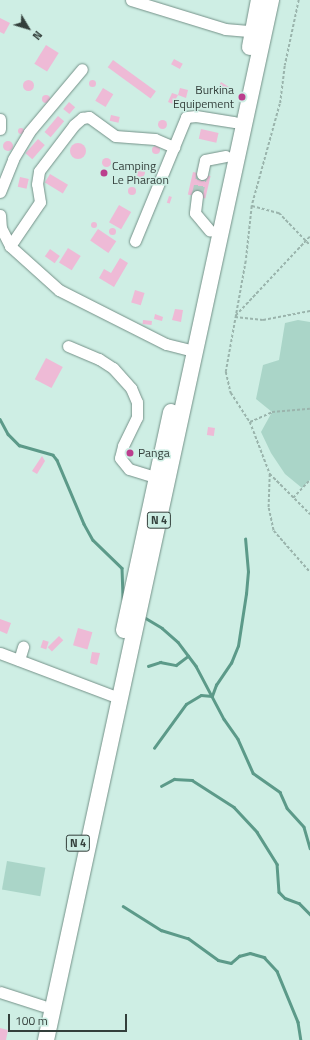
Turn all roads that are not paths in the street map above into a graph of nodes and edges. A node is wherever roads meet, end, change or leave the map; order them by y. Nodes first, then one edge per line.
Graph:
1 (131, 0) edge
2 (259, 0) edge
3 (271, 0) edge
4 (259, 32) junction
5 (82, 69) dead end
6 (0, 119) edge
7 (235, 122) junction
8 (0, 129) edge
9 (174, 147) junction
10 (226, 156) junction
11 (202, 174) tunnel mouth
12 (0, 192) edge
13 (197, 196) tunnel mouth
14 (0, 215) edge
15 (210, 231) junction
16 (135, 241) dead end
17 (10, 246) junction
18 (68, 346) dead end
19 (186, 349) junction
20 (156, 477) junction
21 (23, 647) dead end
22 (0, 653) edge
23 (19, 660) junction
24 (111, 695) junction
25 (0, 992) edge
26 (42, 1006) junction
27 (36, 1040) edge
28 (46, 1040) edge

1 - 4 street
2 - 4 highway, N 4
3 - 4 highway, N 4
4 - 7 highway, N 4
4 - 28 highway, N 4
5 - 12 street
6 - 8 street
7 - 9 street
7 - 10 highway, N 4
9 - 16 street
9 - 17 street
10 - 11 street
10 - 15 highway, N 4
13 - 15 street
14 - 17 street
15 - 19 highway, N 4
17 - 19 street
18 - 20 street
19 - 20 highway, N 4
20 - 24 highway, N 4
21 - 23 street
22 - 23 street
23 - 24 street
24 - 26 highway, N 4
25 - 26 street
26 - 27 highway, N 4

